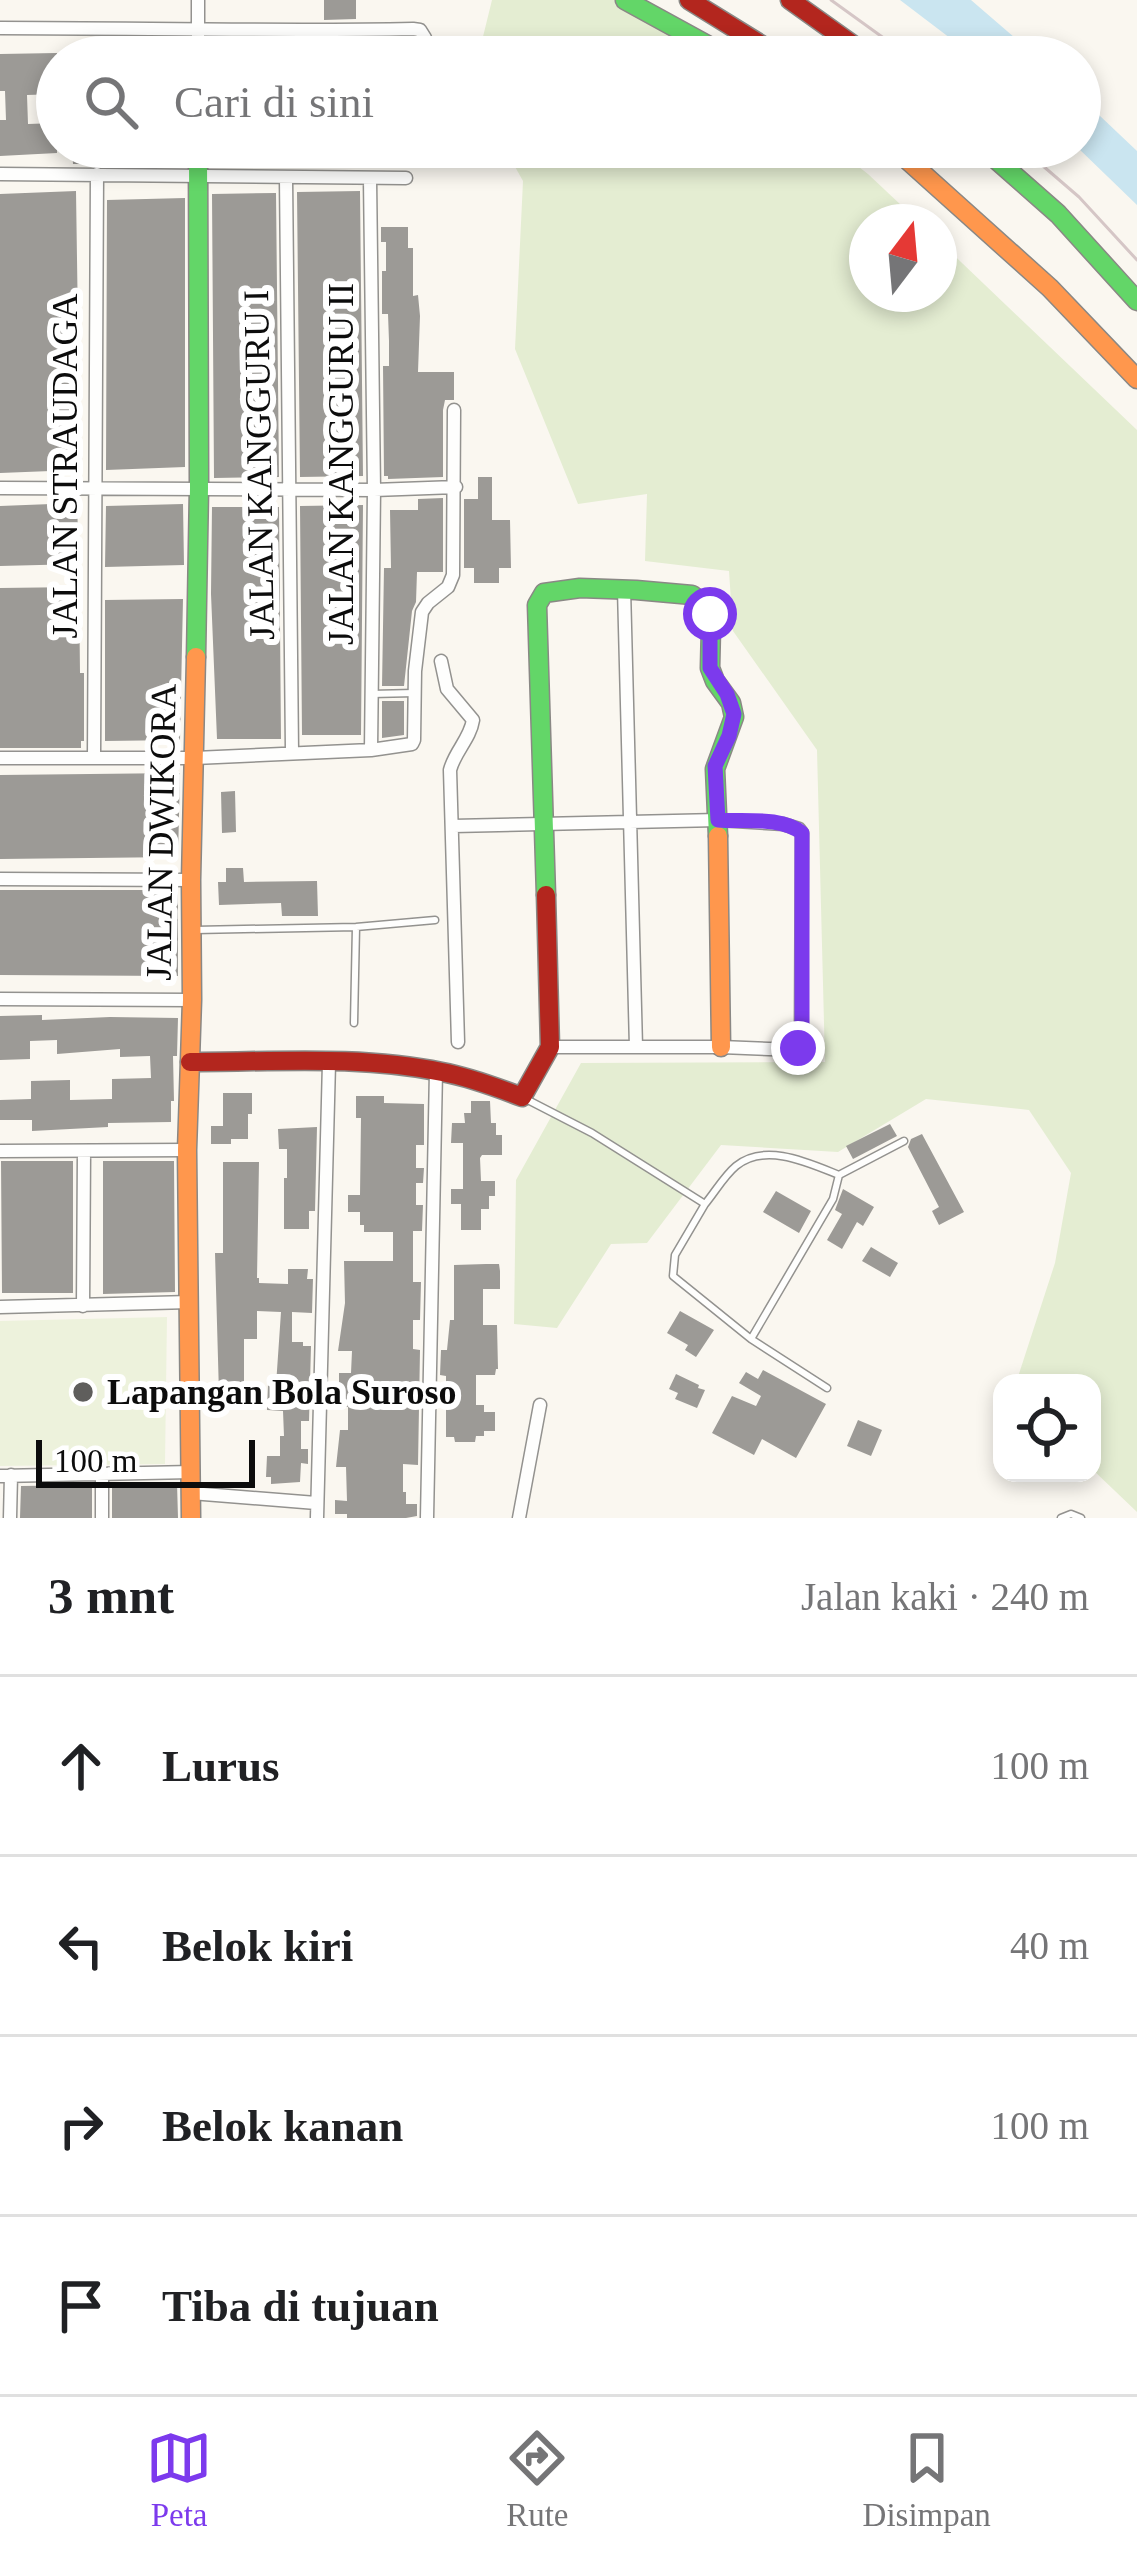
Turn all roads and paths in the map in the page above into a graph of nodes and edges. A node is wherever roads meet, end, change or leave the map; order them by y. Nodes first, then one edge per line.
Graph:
1 (198, 0) edge
2 (625, 0) edge
3 (689, 0) edge
4 (790, 0) edge
5 (0, 28) edge
6 (198, 28) junction
7 (312, 31) junction
8 (198, 36) edge
9 (312, 36) edge
10 (424, 36) edge
11 (691, 36) edge
12 (747, 36) edge
13 (841, 36) edge
14 (198, 168) edge
15 (917, 168) edge
16 (1006, 168) edge
17 (0, 174) edge
18 (97, 174) junction
19 (198, 175) junction
20 (286, 178) junction
21 (406, 178) dead end
22 (370, 179) junction
23 (1137, 302) edge
24 (1137, 379) edge
25 (454, 410) dead end
26 (455, 487) junction
27 (0, 488) edge
28 (94, 488) junction
29 (199, 488) junction
30 (289, 490) junction
31 (374, 490) junction
32 (625, 589) junction
33 (441, 661) dead end
34 (415, 693) junction
35 (371, 694) junction
36 (370, 750) junction
37 (292, 752) junction
38 (0, 758) edge
39 (94, 758) junction
40 (195, 758) junction
41 (718, 820) junction
42 (630, 822) junction
43 (543, 824) junction
44 (453, 826) junction
45 (0, 879) edge
46 (191, 880) junction
47 (435, 920) dead end
48 (356, 927) junction
49 (192, 930) junction
50 (0, 998) edge
51 (192, 1000) junction
52 (353, 1023) dead end
53 (458, 1042) dead end
54 (636, 1046) junction
55 (550, 1047) junction
56 (721, 1047) junction
57 (190, 1062) junction
58 (329, 1063) junction
59 (436, 1071) junction
60 (522, 1096) junction
61 (904, 1141) dead end
62 (84, 1150) junction
63 (187, 1150) junction
64 (0, 1151) edge
65 (839, 1174) junction
66 (705, 1204) junction
67 (190, 1303) junction
68 (83, 1306) junction
69 (0, 1307) edge
70 (751, 1339) junction
71 (827, 1388) dead end
72 (540, 1405) dead end
73 (192, 1472) junction
74 (102, 1474) junction
75 (5, 1476) edge
76 (191, 1493) junction
77 (316, 1511) edge
78 (10, 1518) edge
79 (103, 1518) edge
80 (191, 1518) edge
81 (428, 1518) edge
82 (519, 1518) edge
83 (1060, 1518) edge
84 (1082, 1518) edge

1 - 6 street
2 - 11 main road
3 - 12 main road
4 - 13 main road
5 - 6 street
6 - 7 street
6 - 8 street
7 - 9 street
7 - 10 street
14 - 19 main road, JALAN DWIKORA
15 - 24 main road
16 - 23 main road
17 - 18 street
18 - 19 street
18 - 28 street, JALAN STRAUDAGA
19 - 20 street
19 - 29 main road, JALAN DWIKORA
20 - 22 street
20 - 30 street, JALAN KANGGURU I
21 - 22 street
22 - 31 street, JALAN KANGGURU II
25 - 26 street
26 - 31 street
26 - 34 street
27 - 28 street
28 - 29 street
28 - 39 street, JALAN STRAUDAGA
29 - 30 street
29 - 40 main road, JALAN DWIKORA
30 - 31 street
30 - 37 street, JALAN KANGGURU I
31 - 35 street, JALAN KANGGURU II
32 - 41 main road
32 - 42 street
32 - 43 main road
33 - 44 street
34 - 35 lane
34 - 36 street
35 - 36 street, JALAN KANGGURU II
36 - 37 street
37 - 40 street
38 - 39 street
39 - 40 street
40 - 46 main road, JALAN DWIKORA
41 - 42 street
41 - 56 main road
41 - 56 street
42 - 43 street
42 - 54 street
43 - 44 street
43 - 55 main road
44 - 53 street
45 - 46 street
46 - 49 main road, JALAN DWIKORA
47 - 48 lane
48 - 49 lane
48 - 52 lane
49 - 51 main road, JALAN DWIKORA
50 - 51 street
51 - 57 main road, JALAN DWIKORA
54 - 55 street
54 - 56 street
55 - 60 main road
57 - 58 main road
57 - 63 main road, JALAN DWIKORA
58 - 59 main road
58 - 77 street
59 - 60 main road
59 - 81 street
60 - 66 lane
61 - 65 lane
62 - 63 street
62 - 64 street
62 - 68 street
63 - 67 main road, JALAN DWIKORA
65 - 66 lane
65 - 70 lane
66 - 70 lane
67 - 68 street
67 - 73 main road, JALAN DWIKORA
68 - 69 street
70 - 71 lane
72 - 82 street
73 - 74 street
73 - 76 main road, JALAN DWIKORA
74 - 75 street
74 - 79 street
75 - 78 street
76 - 77 street
76 - 80 main road, JALAN DWIKORA
83 - 84 lane

